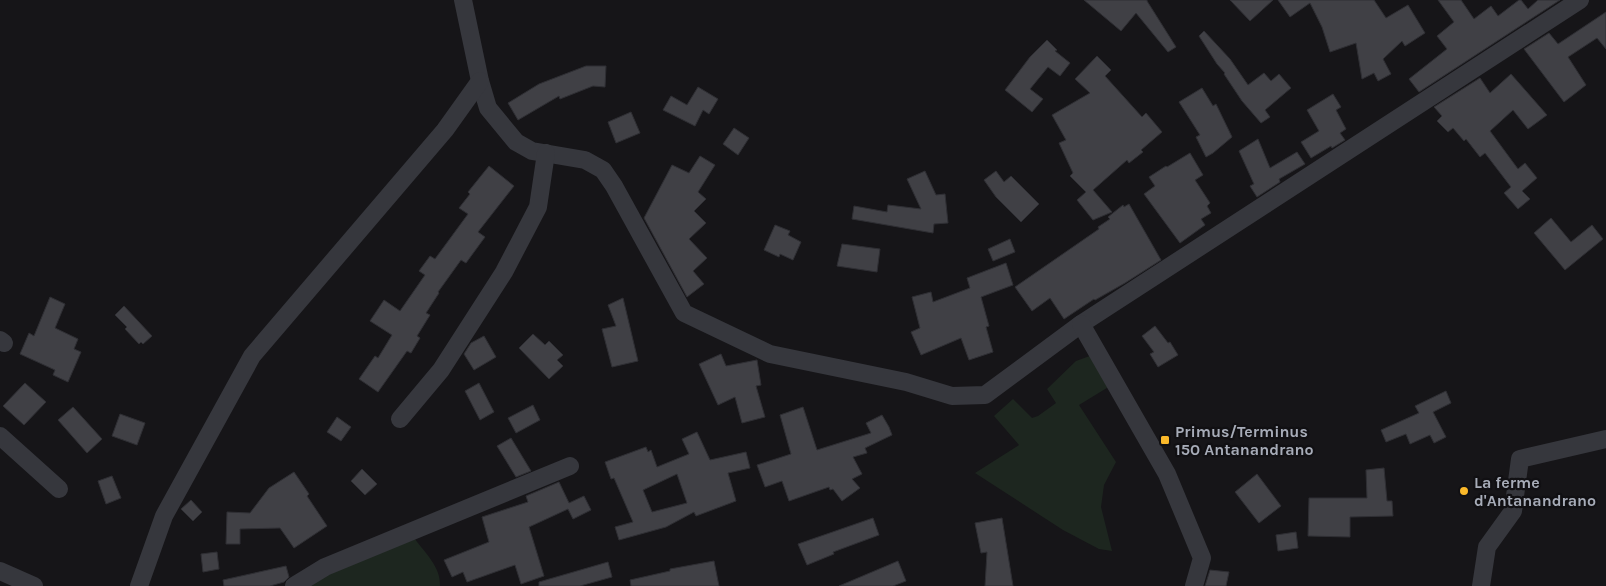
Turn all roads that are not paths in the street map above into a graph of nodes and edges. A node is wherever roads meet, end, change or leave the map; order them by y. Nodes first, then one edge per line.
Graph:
1 (463, 0) edge
2 (1580, 0) edge
3 (480, 81) junction
4 (546, 153) junction
5 (1081, 324) junction
6 (400, 419) dead end
7 (0, 436) edge
8 (1606, 439) edge
9 (570, 466) dead end
10 (59, 489) dead end
11 (0, 571) edge
12 (34, 586) edge
13 (139, 586) edge
14 (294, 586) edge
15 (1194, 586) edge
16 (1480, 586) edge

1 - 3 street
2 - 5 street
3 - 4 street
3 - 13 street
4 - 5 street
4 - 6 street
5 - 15 street
7 - 10 street
8 - 16 street
9 - 14 street
11 - 12 street

